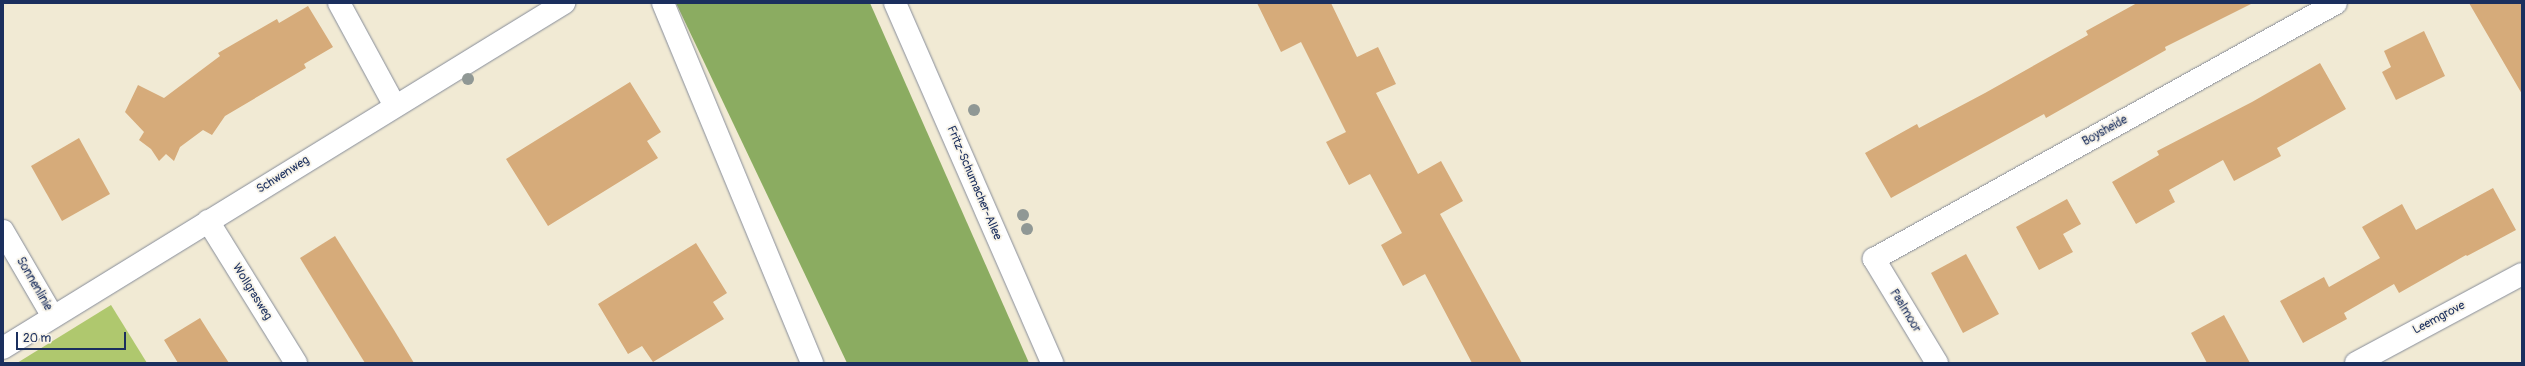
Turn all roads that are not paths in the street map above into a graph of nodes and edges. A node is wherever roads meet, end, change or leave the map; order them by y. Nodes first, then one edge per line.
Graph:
1 (339, 3) edge
2 (564, 3) edge
3 (663, 3) edge
4 (895, 3) edge
5 (2336, 3) edge
6 (396, 106) junction
7 (208, 221) junction
8 (3, 231) edge
9 (1874, 259) joint
10 (2522, 274) edge
11 (53, 317) junction
12 (3, 348) edge
13 (296, 363) edge
14 (812, 363) edge
15 (1052, 363) edge
16 (1937, 363) edge
17 (2356, 363) edge

1 - 6 street
2 - 6 street, Schwenweg
3 - 14 street
4 - 15 street, Fritz-Schumacher-Allee
5 - 9 street, Boysheide
6 - 7 street, Schwenweg
7 - 11 street, Schwenweg
7 - 13 street, Wollgrasweg
8 - 11 street, Sonnenlinie
9 - 16 street, Paalmoor
10 - 17 street, Leemgrove
11 - 12 street, Schwenweg

